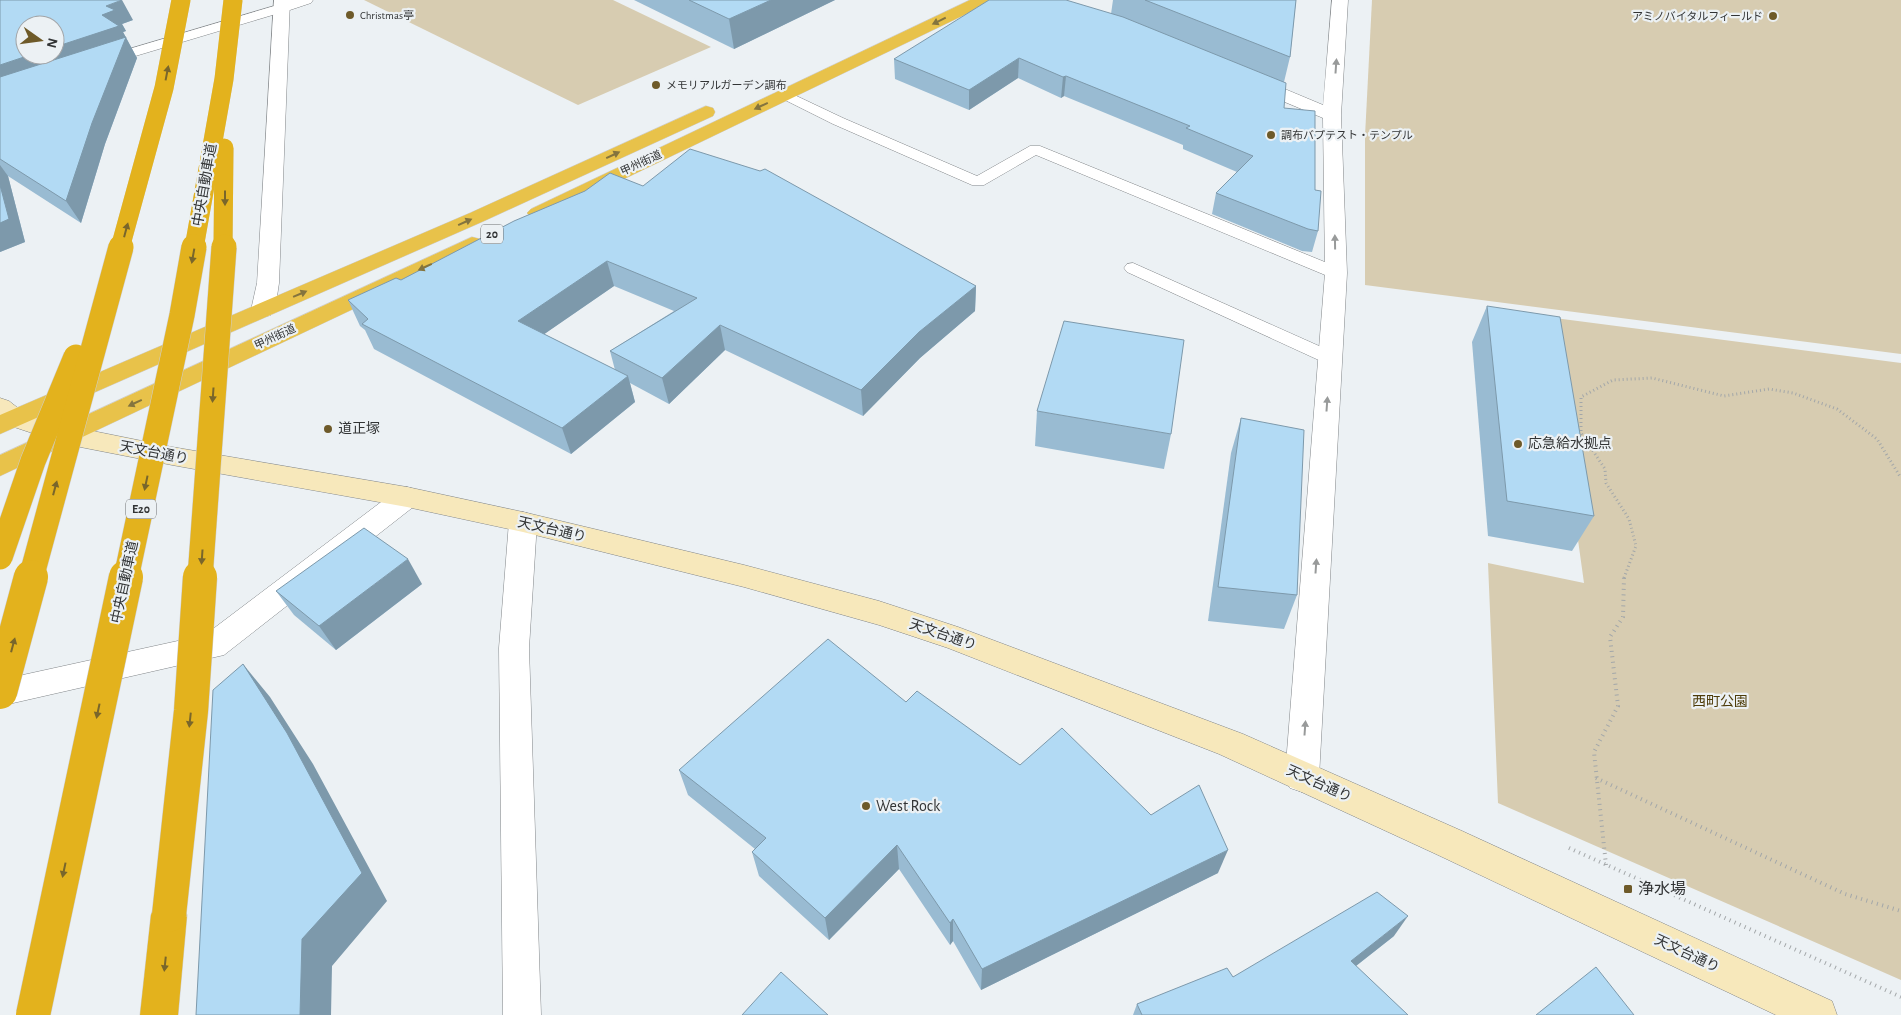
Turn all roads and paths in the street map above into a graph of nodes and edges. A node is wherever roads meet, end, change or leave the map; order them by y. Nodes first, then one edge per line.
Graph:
1 (181, 0) edge
2 (233, 0) edge
3 (305, 0) edge
4 (948, 0) edge
5 (983, 0) edge
6 (1340, 0) edge
7 (282, 4) edge
8 (825, 57) dead end
9 (92, 65) edge
10 (1234, 75) edge
11 (224, 80) junction
12 (786, 95) junction
13 (717, 106) dead end
14 (1332, 115) junction
15 (518, 222) edge
16 (491, 235) edge
17 (119, 254) junction
18 (1133, 268) dead end
19 (1336, 273) junction
20 (263, 310) junction
21 (1330, 358) junction
22 (5, 417) edge
23 (65, 435) junction
24 (0, 466) edge
25 (1901, 478) edge
26 (407, 497) junction
27 (523, 522) junction
28 (0, 556) edge
29 (0, 693) edge
30 (1302, 777) junction
31 (1596, 778) junction
32 (1560, 844) dead end
33 (1606, 865) junction
34 (1901, 911) edge
35 (1901, 998) edge
36 (34, 1015) edge
37 (159, 1015) edge
38 (522, 1015) edge
39 (1818, 1015) edge

17 -> 1 highway, bridge
2 - 11 highway, 中央自動車道 / E20, bridge
3 - 7 street
4 - 8 highway
5 -> 12 highway, 甲州街道 / 20
14 -> 6 street
7 - 9 lane
7 - 20 street
10 - 14 street
11 -> 36 highway, 中央自動車道 / E20, bridge
11 -> 37 highway, bridge
12 -> 15 highway, 甲州街道 / 20
12 - 19 lane
20 -> 13 highway, 甲州街道 / 20
19 -> 14 street
16 -> 23 highway, 甲州街道 / 20
17 - 28 highway, bridge
29 -> 17 highway, bridge
18 - 21 lane
19 - 21 street
20 - 22 highway, 甲州街道 / 20
30 -> 21 street
22 - 23 main road, 天文台通り
23 - 24 highway, 甲州街道 / 20
23 - 26 main road, 天文台通り
25 - 31 path
26 - 27 main road, 天文台通り
26 - 29 street
27 - 30 main road, 天文台通り
27 - 38 street
30 - 39 main road, 天文台通り
31 - 33 path
31 - 34 path
32 - 33 path
33 - 35 path

